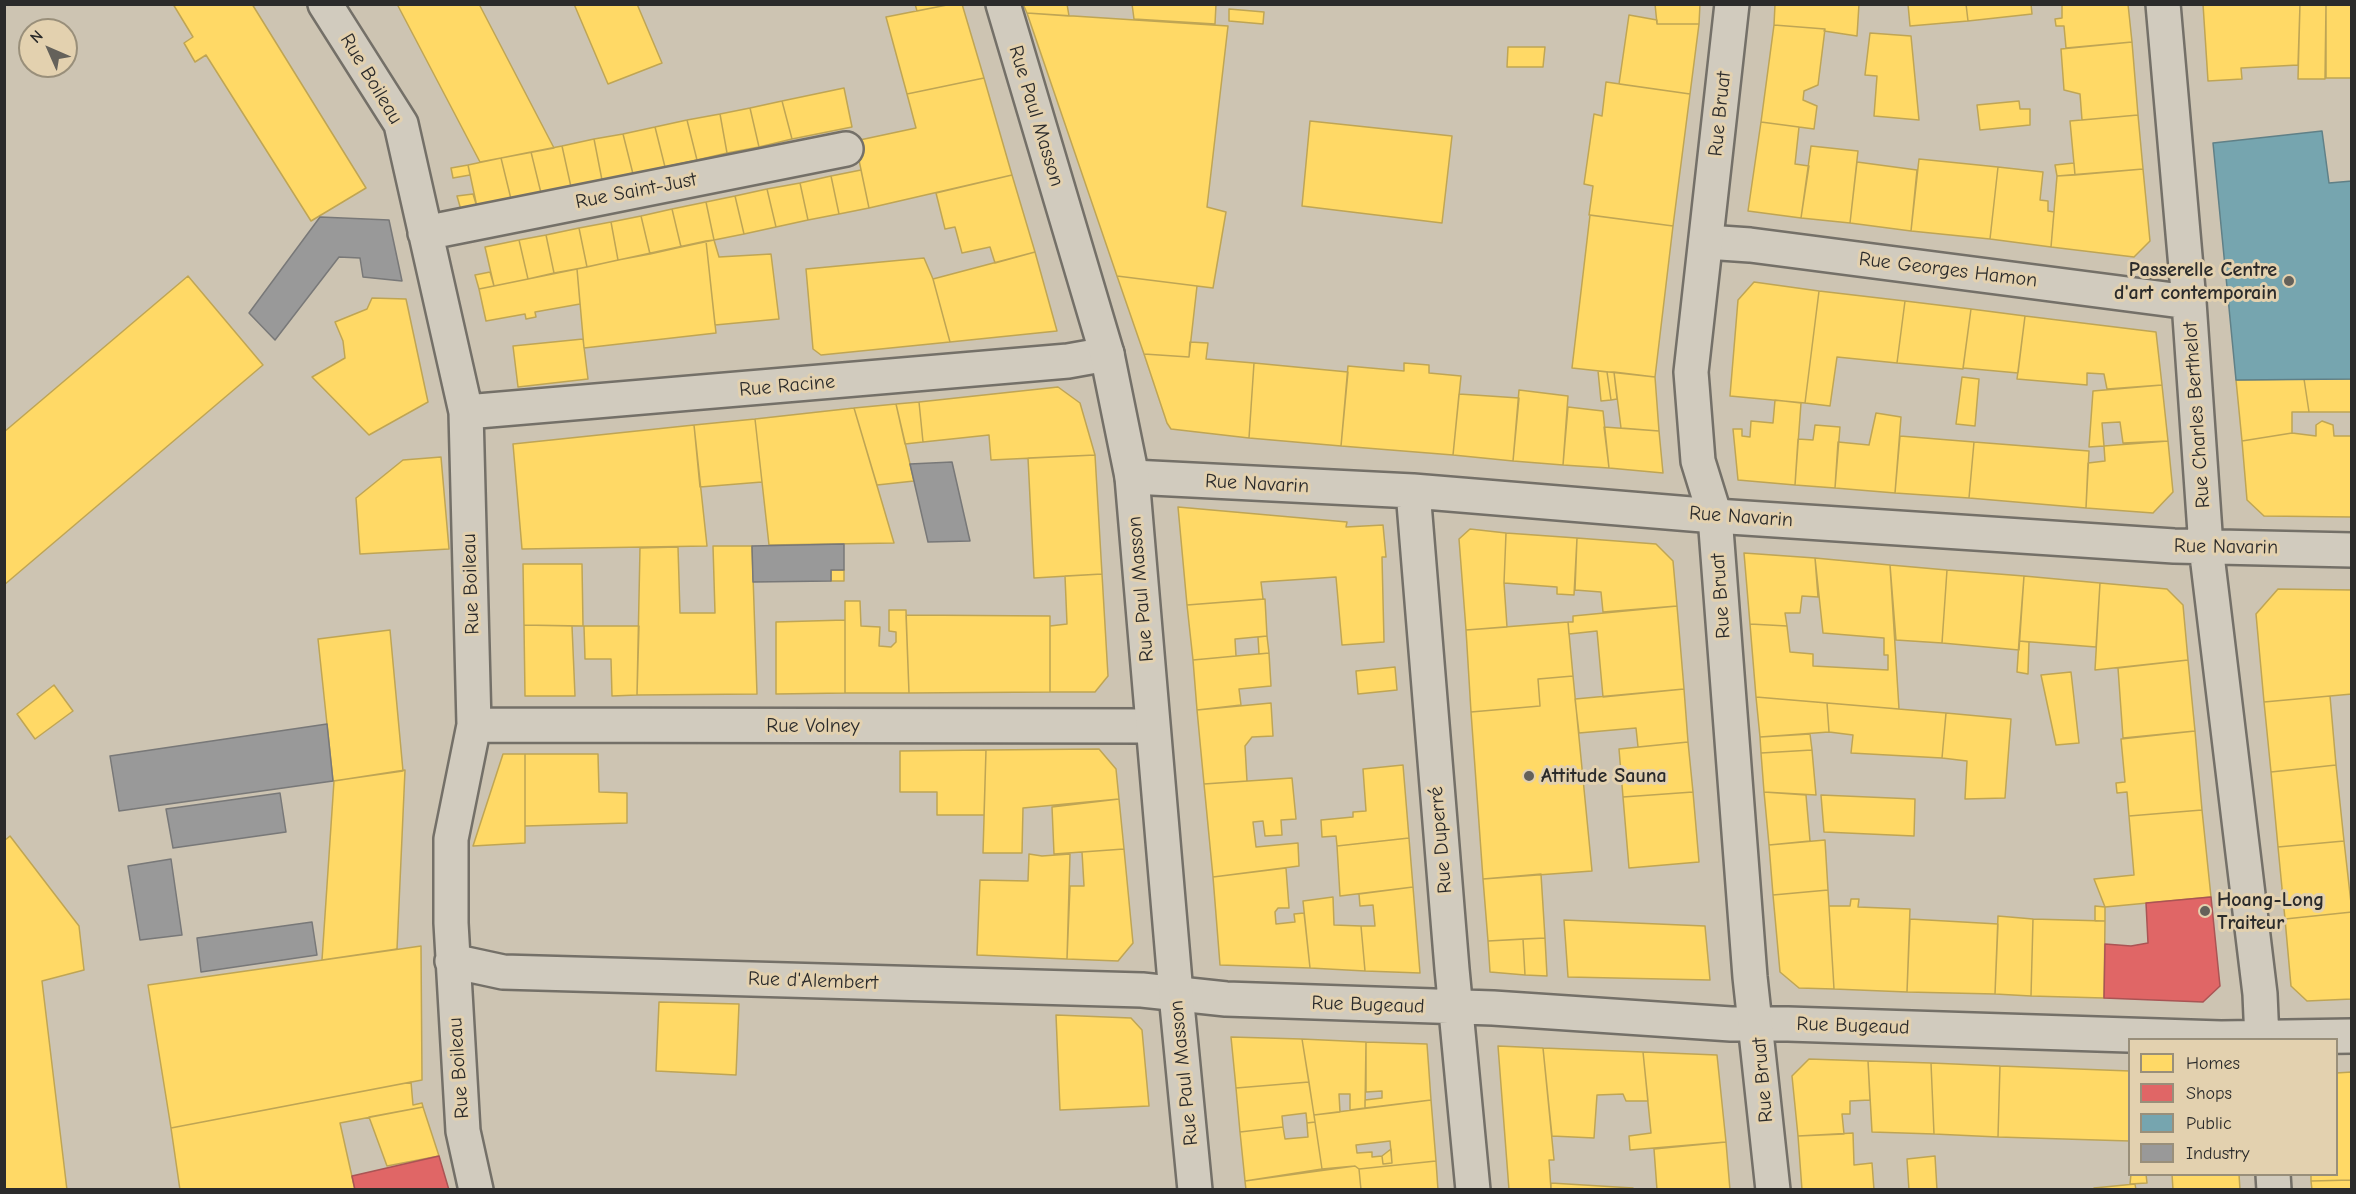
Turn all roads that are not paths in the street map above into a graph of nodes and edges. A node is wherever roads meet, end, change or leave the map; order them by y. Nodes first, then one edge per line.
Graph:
1 (325, 4) edge
2 (1003, 4) edge
3 (1732, 4) edge
4 (2163, 4) edge
5 (846, 149) dead end
6 (425, 233) junction
7 (1706, 242) junction
8 (2189, 302) junction
9 (1107, 354) junction
10 (466, 412) junction
11 (1132, 477) junction
12 (1413, 491) junction
13 (1715, 516) junction
14 (2206, 547) junction
15 (2352, 550) edge
16 (474, 725) junction
17 (1152, 726) junction
18 (452, 960) junction
19 (1176, 994) junction
20 (1456, 1007) junction
21 (1757, 1024) junction
22 (2352, 1036) edge
23 (2228, 1038) edge
24 (2262, 1038) edge
25 (2292, 1038) edge
26 (476, 1190) edge
27 (1195, 1190) edge
28 (1473, 1190) edge
29 (1773, 1190) edge

1 - 6 street, Rue Boileau
2 - 9 street, Rue Paul Masson
3 - 7 street, Rue Bruat
4 - 8 street, Rue Charles Berthelot
5 - 6 street, Rue Saint-Just
6 - 10 street, Rue Boileau
7 - 8 street, Rue Georges Hamon
7 - 13 street, Rue Bruat
8 - 14 street, Rue Charles Berthelot
9 - 10 street, Rue Racine
9 - 11 street, Rue Paul Masson
10 - 16 street, Rue Boileau
11 - 12 street, Rue Navarin
11 - 17 street, Rue Paul Masson
12 - 13 street, Rue Navarin
12 - 20 street, Rue Duperré
13 - 14 street, Rue Navarin
13 - 21 street, Rue Bruat
14 - 15 street, Rue Navarin
14 - 24 street, Rue Charles Berthelot
16 - 17 street, Rue Volney
16 - 18 street, Rue Boileau
17 - 19 street, Rue Paul Masson
18 - 19 street, Rue d'Alembert
18 - 26 street, Rue Boileau
19 - 20 street, Rue Bugeaud
19 - 27 street, Rue Paul Masson
20 - 21 street, Rue Bugeaud
20 - 28 street, Rue Duperré
21 - 23 street, Rue Bugeaud
21 - 29 street, Rue Bruat
22 - 25 street, Rue Bugeaud

